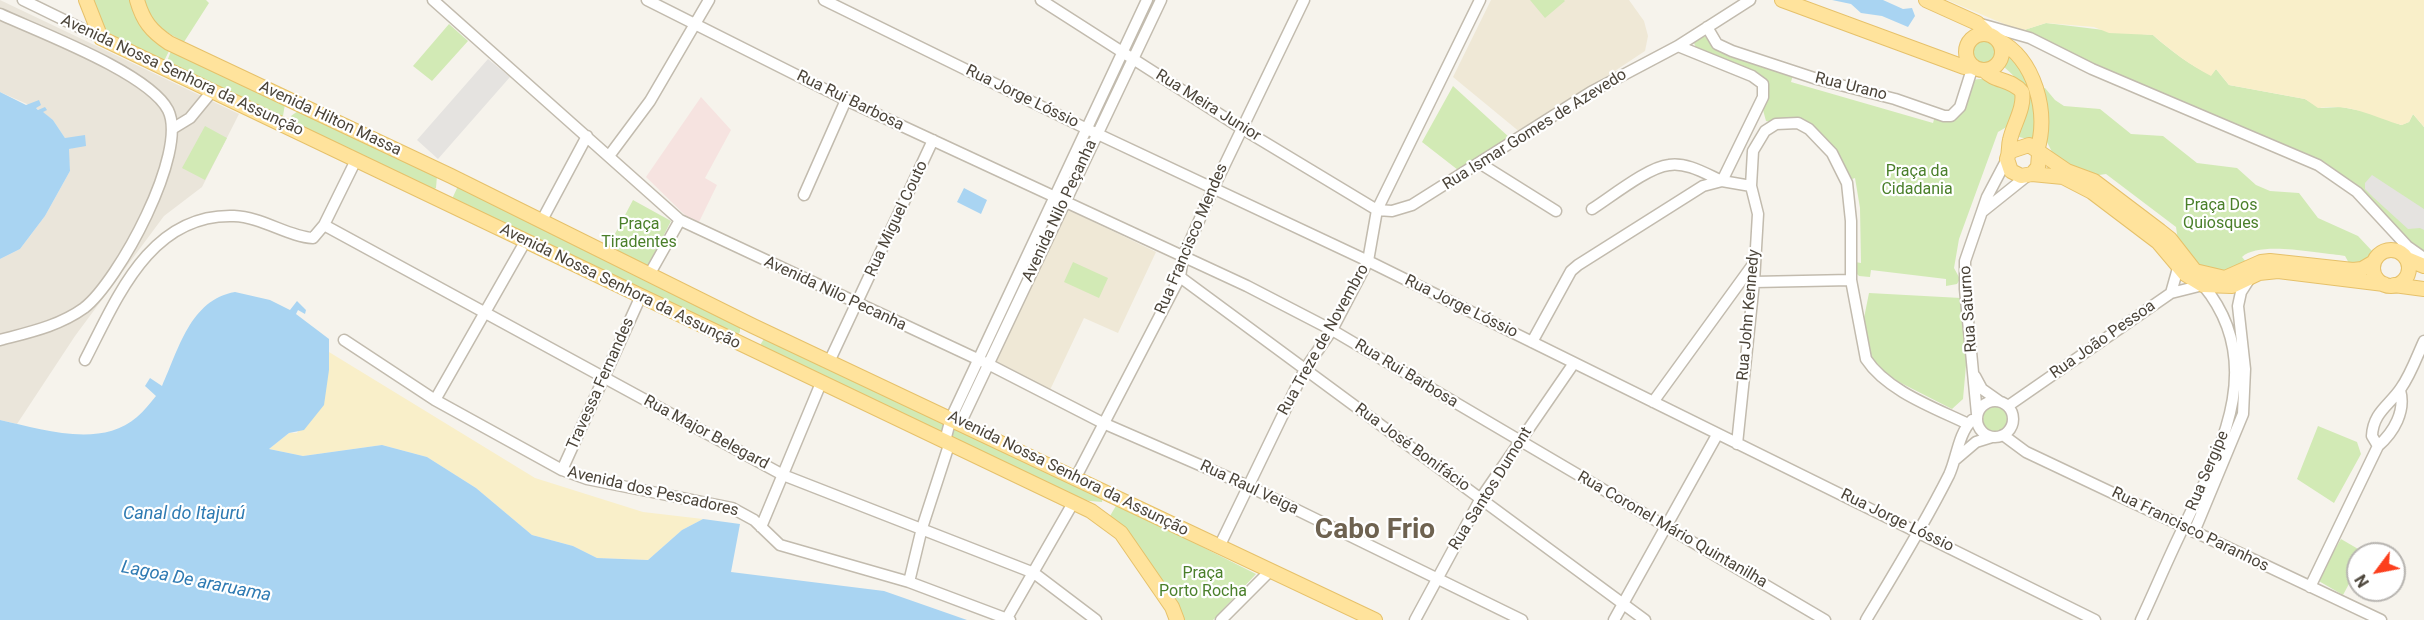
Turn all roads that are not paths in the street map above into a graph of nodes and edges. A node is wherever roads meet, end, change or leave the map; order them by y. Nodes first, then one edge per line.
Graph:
1 (23, 0) edge
2 (85, 0) edge
3 (137, 0) edge
4 (433, 0) edge
5 (647, 0) edge
6 (709, 0) edge
7 (824, 0) edge
8 (1041, 0) edge
9 (1147, 0) edge
10 (1161, 0) edge
11 (1304, 0) edge
12 (1480, 0) edge
13 (1750, 0) edge
14 (1782, 0) edge
15 (1926, 0) edge
16 (0, 14) edge
17 (1977, 23) junction
18 (695, 24) junction
19 (1707, 27) junction
20 (1993, 37) junction
21 (101, 38) junction
22 (1678, 46) junction
23 (1122, 51) junction
24 (1132, 58) junction
25 (1979, 68) junction
26 (213, 90) junction
27 (846, 100) junction
28 (293, 101) junction
29 (284, 123) junction
30 (1241, 128) junction
31 (172, 129) junction
32 (1092, 131) junction
33 (587, 136) junction
34 (933, 140) junction
35 (2038, 153) junction
36 (2009, 155) junction
37 (609, 156) junction
38 (356, 160) junction
39 (1481, 164) junction
40 (2030, 175) junction
41 (458, 180) junction
42 (1722, 181) junction
43 (1751, 186) junction
44 (1213, 189) junction
45 (804, 195) dead end
46 (1059, 200) junction
47 (447, 203) junction
48 (1592, 209) dead end
49 (1377, 210) junction
50 (1556, 211) dead end
51 (1982, 212) junction
52 (680, 220) junction
53 (541, 222) junction
54 (324, 225) junction
55 (525, 242) junction
56 (1184, 257) junction
57 (2424, 258) edge
58 (2407, 259) junction
59 (1368, 261) junction
60 (1754, 262) junction
61 (2374, 262) junction
62 (2424, 266) edge
63 (2178, 268) junction
64 (649, 274) junction
65 (1179, 277) junction
66 (2250, 278) junction
67 (1851, 280) junction
68 (1754, 282) junction
69 (2203, 285) junction
70 (2389, 285) junction
71 (2424, 290) edge
72 (2171, 293) junction
73 (640, 298) junction
74 (857, 304) junction
75 (485, 312) junction
76 (753, 326) junction
77 (1332, 330) junction
78 (0, 340) edge
79 (344, 340) dead end
80 (2424, 341) edge
81 (1532, 342) junction
82 (745, 347) junction
83 (85, 360) dead end
84 (829, 362) junction
85 (982, 362) junction
86 (1574, 363) junction
87 (1305, 369) junction
88 (1974, 373) junction
89 (604, 378) junction
90 (821, 383) junction
91 (2400, 390) junction
92 (435, 400) junction
93 (1653, 402) junction
94 (2004, 404) junction
95 (2230, 412) junction
96 (2243, 414) junction
97 (1974, 418) junction
98 (956, 420) junction
99 (1104, 423) junction
100 (1717, 435) junction
101 (1998, 436) junction
102 (1519, 440) junction
103 (1737, 444) junction
104 (949, 445) junction
105 (2378, 446) junction
106 (1031, 457) junction
107 (1956, 459) junction
108 (562, 470) junction
109 (783, 475) junction
110 (1022, 477) junction
111 (1076, 477) junction
112 (1248, 486) junction
113 (1106, 492) junction
114 (1481, 498) junction
115 (1073, 503) junction
116 (1091, 511) junction
117 (1667, 526) junction
118 (761, 527) junction
119 (2183, 527) junction
120 (922, 528) junction
121 (1920, 531) junction
122 (2194, 532) junction
123 (1219, 547) junction
124 (1269, 571) junction
125 (1034, 573) junction
126 (1437, 580) junction
127 (909, 582) junction
128 (2310, 587) junction
129 (1622, 603) junction
130 (1229, 617) edge
131 (1009, 619) edge
132 (1373, 619) edge
133 (1096, 620) edge
134 (1177, 620) edge
135 (1415, 620) edge
136 (1522, 620) edge
137 (1614, 620) edge
138 (1645, 620) edge
139 (1825, 620) edge
140 (1866, 620) edge
141 (2095, 620) edge
142 (2141, 620) edge
143 (2381, 620) edge

1 - 21 street, Avenida Nossa Senhora da Assunção
2 - 21 main road
3 - 28 main road, Avenida Hilton Massa
4 - 33 street, Avenida Nilo Pecanha
5 - 18 street, Rua Rui Barbosa
6 - 18 street
7 - 32 street, Rua Jorge Lóssio
8 - 23 street, Rua Meira Junior
9 - 23 street, Avenida Nilo Peçanha
10 - 24 street, Avenida Nilo Peçanha
11 - 30 street, Rua Francisco Mendes
12 - 49 street, Rua Treze de Novembro
13 - 19 street, Rua Ismar Gomes de Azevedo
14 - 25 main road
15 - 17 main road
16 - 31 street
17 - 20 main road
17 - 57 street
18 - 27 street, Rua Rui Barbosa
18 - 37 street
19 - 22 street, Rua Ismar Gomes de Azevedo
19 - 25 street, Rua Urano
20 - 25 main road
20 - 25 main road
20 - 35 main road
21 - 26 main road, Avenida Nossa Senhora da Assunção
22 - 39 street, Rua Ismar Gomes de Azevedo
22 - 42 street
23 - 24 street, Rua Meira Junior
23 - 32 street, Avenida Nilo Peçanha
24 - 30 street, Rua Meira Junior
24 - 32 street, Avenida Nilo Peçanha
25 - 36 main road
26 - 29 main road, Avenida Nossa Senhora da Assunção
26 - 31 street
27 - 34 street, Rua Rui Barbosa
27 - 45 street
28 - 29 main road
28 - 41 main road, Avenida Hilton Massa
29 - 38 main road, Avenida Nossa Senhora da Assunção
30 - 44 street, Rua Francisco Mendes
30 - 49 street, Rua Meira Junior
31 - 78 street
32 - 44 street, Rua Jorge Lóssio
32 - 46 street, Avenida Nilo Peçanha
33 - 37 street, Avenida Nilo Pecanha
33 - 53 street
34 - 46 street, Rua Rui Barbosa
34 - 74 street, Rua Miguel Couto
35 - 36 main road
35 - 40 main road
35 - 61 main road
36 - 40 main road
36 - 51 street, Rua Saturno
37 - 52 street, Avenida Nilo Pecanha
38 - 47 main road, Avenida Nossa Senhora da Assunção
38 - 54 street
39 - 49 street, Rua Ismar Gomes de Azevedo
39 - 50 street
40 - 51 street
40 - 63 main road
41 - 47 main road
41 - 53 main road, Avenida Hilton Massa
42 - 43 street
42 - 48 street
42 - 81 street
43 - 60 street, Rua John Kennedy
43 - 67 street
44 - 56 street, Rua Francisco Mendes
44 - 59 street, Rua Jorge Lóssio
46 - 56 street, Rua Rui Barbosa
46 - 85 street, Avenida Nilo Peçanha
47 - 55 main road, Avenida Nossa Senhora da Assunção
49 - 59 street, Rua Treze de Novembro
51 - 88 street, Rua Saturno
52 - 64 street
52 - 74 street, Avenida Nilo Pecanha
53 - 64 main road, Avenida Nossa Senhora da Assunção
54 - 75 street, Rua Major Belegard
54 - 83 street
55 - 73 main road, Avenida Nossa Senhora da Assunção
55 - 75 street
56 - 65 street, Rua Francisco Mendes
56 - 77 street, Rua Rui Barbosa
58 - 61 main road
58 - 62 main road
58 - 70 main road
59 - 77 street, Rua Treze de Novembro
59 - 81 street, Rua Jorge Lóssio
60 - 68 street, Rua John Kennedy
60 - 93 street
61 - 70 main road
63 - 69 main road
63 - 72 street
64 - 76 main road, Avenida Nossa Senhora da Assunção
65 - 87 street, Rua José Bonifácio
65 - 99 street, Rua Francisco Mendes
66 - 69 main road
66 - 70 main road
66 - 96 street, Rua Sergipe
67 - 68 street
67 - 97 street
68 - 103 street, Rua John Kennedy
69 - 72 street, Rua João Pessoa
69 - 95 street, Rua Sergipe
70 - 71 main road
72 - 94 street, Rua João Pessoa
73 - 82 main road, Avenida Nossa Senhora da Assunção
73 - 89 street, Travessa Fernandes
74 - 84 street, Rua Miguel Couto
74 - 85 street, Avenida Nilo Pecanha
75 - 89 street, Rua Major Belegard
75 - 92 street
76 - 82 main road
76 - 84 main road, Avenida Nossa Senhora da Assunção
77 - 87 street, Rua Treze de Novembro
77 - 102 street, Rua Rui Barbosa
79 - 92 street, Avenida dos Pescadores
80 - 91 street
81 - 86 street, Rua Jorge Lóssio
82 - 90 main road, Avenida Nossa Senhora da Assunção
84 - 98 main road, Avenida Nossa Senhora da Assunção
85 - 98 street, Avenida Nilo Peçanha
85 - 99 street, Avenida Nilo Pecanha
86 - 93 street, Rua Jorge Lóssio
86 - 102 street, Rua Santos Dumont
87 - 112 street, Rua Treze de Novembro
87 - 114 street, Rua José Bonifácio
88 - 94 street, Rua Saturno
88 - 97 street, Rua Saturno
89 - 108 street, Travessa Fernandes
89 - 109 street, Rua Major Belegard
90 - 104 main road, Avenida Nossa Senhora da Assunção
90 - 109 street
91 - 105 street
91 - 105 street
92 - 108 street, Avenida dos Pescadores
93 - 100 street, Rua Jorge Lóssio
94 - 97 street
94 - 101 street
95 - 96 street
95 - 119 street, Rua Sergipe
96 - 122 street, Rua Sergipe
97 - 101 street
97 - 107 street
98 - 104 street
98 - 106 main road, Avenida Nossa Senhora da Assunção
99 - 111 street, Rua Francisco Mendes
99 - 112 street, Rua Raul Veiga
100 - 103 street, Rua Jorge Lóssio
100 - 117 street
101 - 107 street
101 - 119 street, Rua Francisco Paranhos
102 - 114 street, Rua Santos Dumont
102 - 117 street, Rua Coronel Mário Quintanilha
103 - 121 street, Rua Jorge Lóssio
104 - 110 main road, Avenida Nossa Senhora da Assunção
104 - 120 street
105 - 128 street
106 - 110 main road
106 - 111 main road, Avenida Nossa Senhora da Assunção
107 - 121 street
108 - 118 street, Avenida dos Pescadores
109 - 118 street
109 - 120 street, Rua Major Belegard
110 - 115 main road, Avenida Nossa Senhora da Assunção
111 - 113 main road, Avenida Nossa Senhora da Assunção
112 - 123 street, Rua Treze de Novembro
112 - 126 street, Rua Raul Veiga
113 - 116 main road
113 - 123 main road, Avenida Nossa Senhora da Assunção
114 - 126 street, Rua Santos Dumont
114 - 129 street, Rua José Bonifácio
115 - 116 main road, Avenida Nossa Senhora da Assunção
115 - 125 street
116 - 134 main road, Avenida Nossa Senhora da Assunção
117 - 129 street
117 - 139 street, Rua Coronel Mário Quintanilha
118 - 127 street, Avenida dos Pescadores
119 - 122 street, Rua Francisco Paranhos
119 - 142 street, Rua Sergipe
120 - 125 street, Rua Major Belegard
120 - 127 street
121 - 140 street
121 - 141 street, Rua Jorge Lóssio
122 - 128 street, Rua Francisco Paranhos
123 - 124 main road, Avenida Nossa Senhora da Assunção
124 - 130 street
124 - 132 main road, Avenida Nossa Senhora da Assunção
125 - 131 street
125 - 133 street, Rua Major Belegard
126 - 135 street, Rua Santos Dumont
126 - 136 street, Rua Raul Veiga
127 - 131 street, Avenida dos Pescadores
128 - 143 street, Rua Francisco Paranhos
129 - 137 street
129 - 138 street, Rua José Bonifácio

